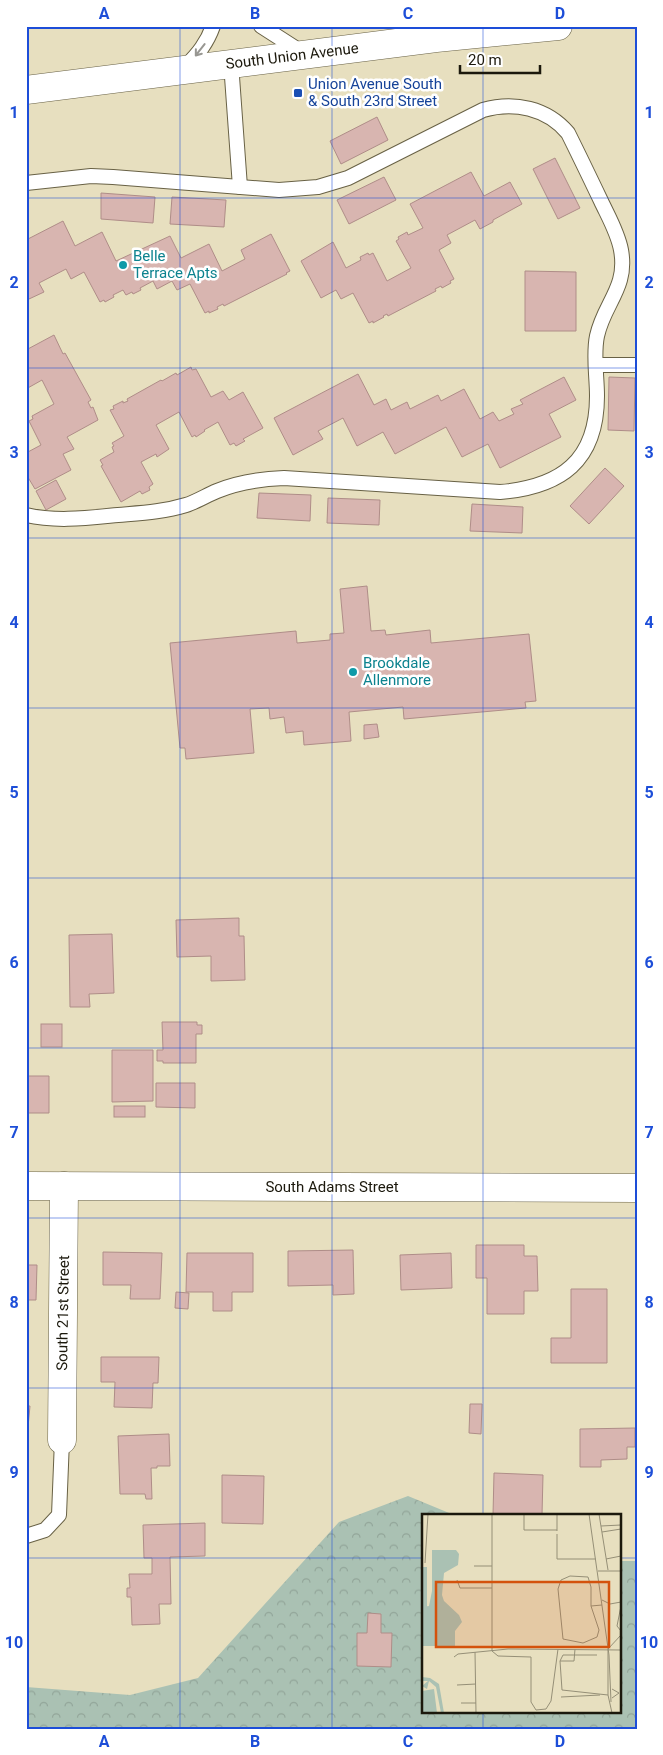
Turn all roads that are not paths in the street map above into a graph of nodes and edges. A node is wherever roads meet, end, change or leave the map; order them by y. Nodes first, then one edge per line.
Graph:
1 (213, 26) edge
2 (261, 26) edge
3 (558, 26) edge
4 (306, 54) junction
5 (231, 63) junction
6 (182, 70) junction
7 (26, 90) edge
8 (26, 183) edge
9 (240, 187) junction
10 (596, 365) junction
11 (637, 365) edge
12 (26, 515) edge
13 (26, 1186) edge
14 (64, 1186) junction
15 (637, 1188) edge
16 (62, 1440) joint
17 (26, 1536) edge

1 -> 6 lane
2 - 4 lane
3 - 4 street, South Union Avenue
4 - 5 street, South Union Avenue
5 - 6 street, South Union Avenue
5 - 9 lane
6 - 7 street, South Union Avenue
8 - 9 lane
9 - 10 lane
10 - 11 lane
10 - 12 lane
13 - 14 street, South Adams Street
14 - 15 street, South Adams Street
14 - 16 street, South 21st Street
16 - 17 lane

